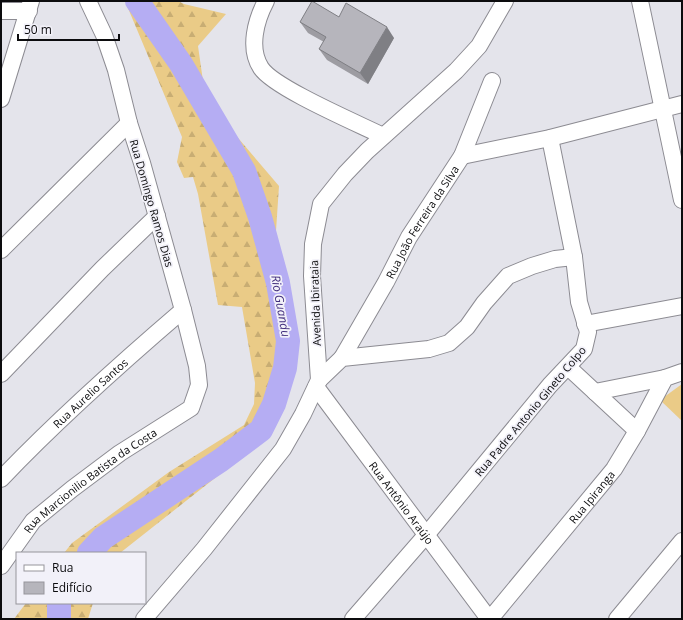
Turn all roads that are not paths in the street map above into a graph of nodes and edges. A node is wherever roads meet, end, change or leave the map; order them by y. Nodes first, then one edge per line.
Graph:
1 (88, 1) edge
2 (266, 1) edge
3 (505, 1) edge
4 (640, 1) edge
5 (30, 6) edge
6 (1, 11) edge
7 (492, 81) dead end
8 (1, 99) edge
9 (682, 104) edge
10 (662, 108) junction
11 (129, 123) junction
12 (383, 136) junction
13 (550, 138) junction
14 (462, 156) junction
15 (682, 200) edge
16 (157, 216) junction
17 (1, 250) edge
18 (574, 257) junction
19 (682, 306) edge
20 (183, 310) junction
21 (585, 324) junction
22 (342, 358) junction
23 (568, 367) junction
24 (682, 372) edge
25 (1, 374) edge
26 (665, 378) junction
27 (317, 383) junction
28 (595, 392) junction
29 (191, 408) joint
30 (637, 431) junction
31 (1, 479) edge
32 (427, 534) junction
33 (682, 541) edge
34 (1, 566) edge
35 (144, 619) edge
36 (353, 619) edge
37 (489, 619) edge
38 (617, 619) edge

1 - 11 street, Rua Domingo Ramos Dias
2 - 12 street
3 - 12 street, Avenida Ibirataia
4 - 10 street
5 - 6 street
5 - 8 street
7 - 14 street, Rua João Ferreira da Silva
9 - 10 street
10 - 13 street
10 - 15 street
11 - 16 street, Rua Domingo Ramos Dias
11 - 17 street
12 - 27 street, Avenida Ibirataia
13 - 14 street
13 - 18 street, Rua Padre Antonio Gineto Colpo
14 - 22 street, Rua João Ferreira da Silva
16 - 20 street, Rua Domingo Ramos Dias
16 - 25 street
18 - 21 street, Rua Padre Antonio Gineto Colpo
18 - 22 street
19 - 21 street
20 - 29 street, Rua Domingo Ramos Dias
20 - 31 street, Rua Aurelio Santos
21 - 23 street, Rua Padre Antonio Gineto Colpo
22 - 27 street, Rua João Ferreira da Silva
23 - 28 street
23 - 32 street, Rua Padre Antonio Gineto Colpo
24 - 26 street
26 - 28 street
26 - 30 street, Rua Ipiranga
27 - 32 street, Rua Antônio Araújo
27 - 35 street
28 - 30 street
29 - 34 street, Rua Marcionilio Batista da Costa
30 - 37 street, Rua Ipiranga
32 - 36 street, Rua Padre Antonio Gineto Colpo
32 - 37 street, Rua Antônio Araújo
33 - 38 street

